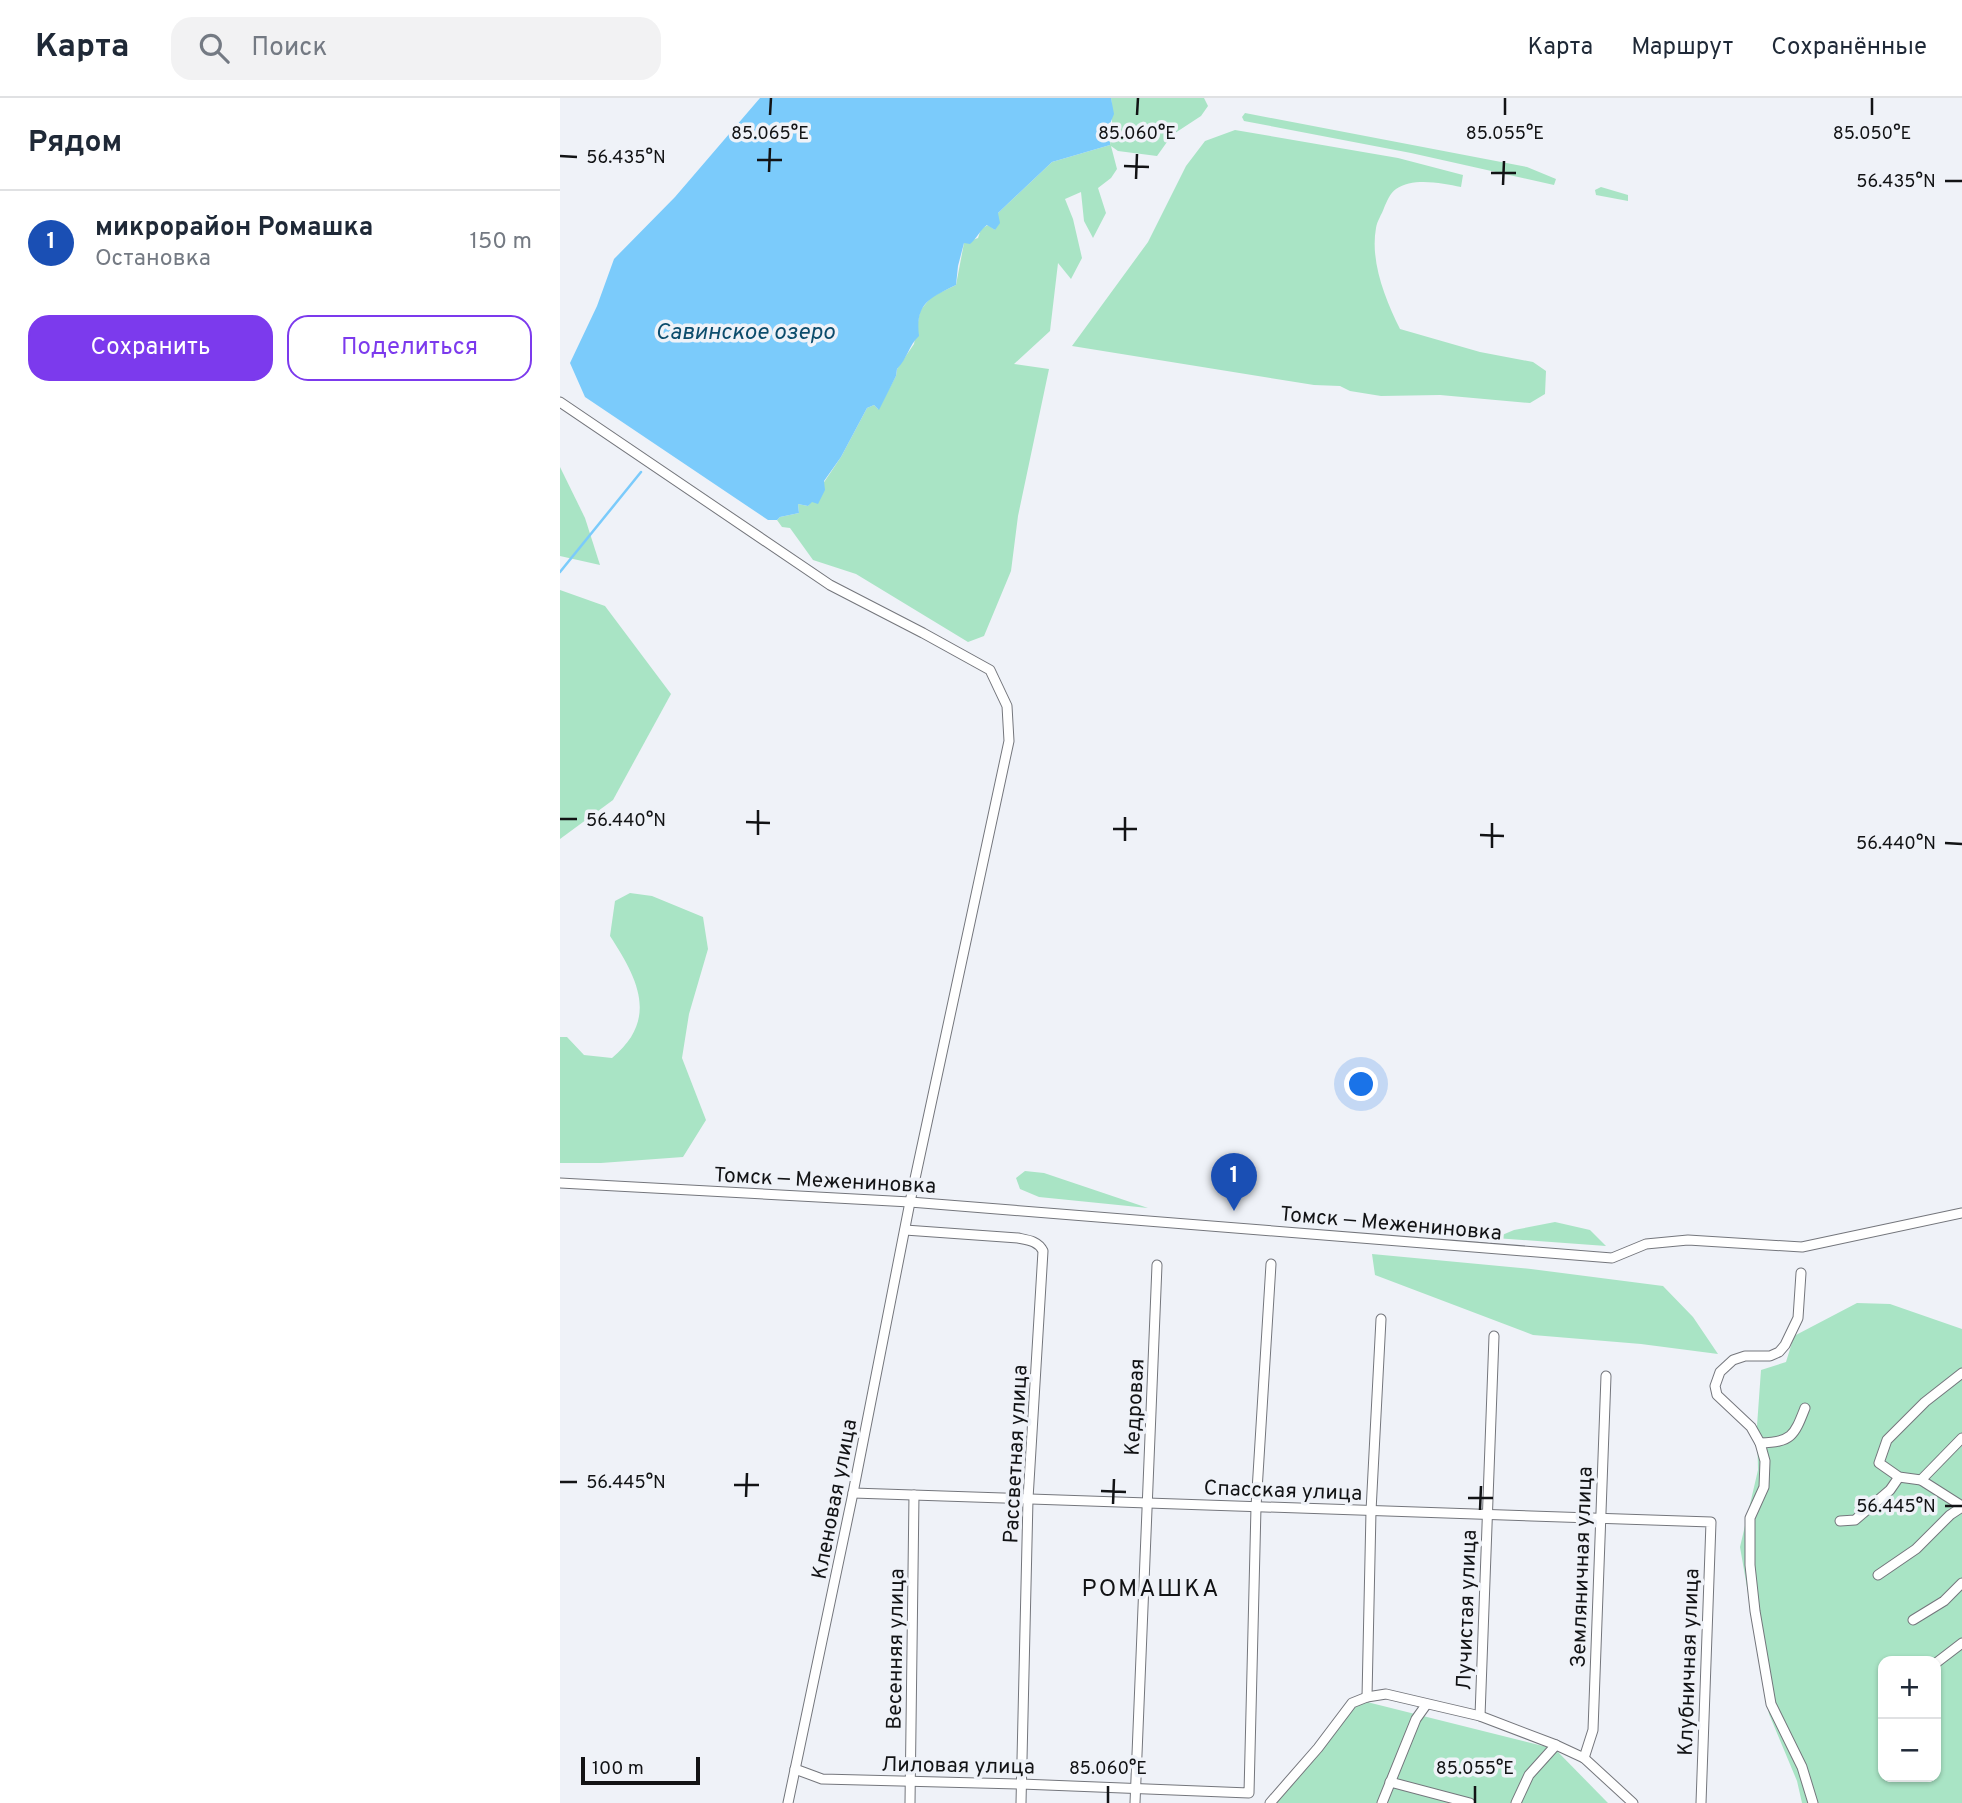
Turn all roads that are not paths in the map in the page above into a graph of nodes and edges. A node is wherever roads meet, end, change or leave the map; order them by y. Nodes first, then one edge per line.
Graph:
1 (560, 402) edge
2 (560, 1183) edge
3 (910, 1202) junction
4 (1962, 1213) edge
5 (905, 1230) junction
6 (1271, 1264) dead end
7 (1157, 1265) dead end
8 (1801, 1273) dead end
9 (1381, 1320) dead end
10 (1494, 1336) dead end
11 (1962, 1373) edge
12 (1606, 1376) dead end
13 (1805, 1408) dead end
14 (1962, 1438) edge
15 (1760, 1443) junction
16 (1899, 1478) junction
17 (1922, 1480) junction
18 (853, 1493) junction
19 (914, 1495) junction
20 (1028, 1499) junction
21 (1147, 1503) junction
22 (1256, 1507) junction
23 (1962, 1507) edge
24 (1371, 1511) junction
25 (1487, 1515) junction
26 (1601, 1518) junction
27 (1840, 1521) dead end
28 (1711, 1522) joint
29 (1878, 1574) dead end
30 (1962, 1583) edge
31 (1913, 1620) dead end
32 (1962, 1643) edge
33 (1941, 1659) edge
34 (1367, 1697) junction
35 (1426, 1705) junction
36 (1480, 1716) junction
37 (1556, 1745) junction
38 (1584, 1758) junction
39 (795, 1769) junction
40 (911, 1782) junction
41 (1390, 1782) junction
42 (1021, 1784) junction
43 (1135, 1788) junction
44 (788, 1803) edge
45 (910, 1803) edge
46 (1021, 1803) edge
47 (1135, 1803) edge
48 (1270, 1803) edge
49 (1382, 1803) edge
50 (1470, 1803) edge
51 (1516, 1803) edge
52 (1633, 1803) edge
53 (1701, 1803) edge
54 (1813, 1803) edge

1 - 3 street, Кленовая улица
2 - 3 street, Томск — Межениновка
3 - 4 street, Томск — Межениновка
3 - 5 street, Кленовая улица
5 - 18 street, Кленовая улица
5 - 20 street, Рассветная улица
6 - 22 street
7 - 21 street, Кедровая
8 - 15 street
9 - 24 street
10 - 25 street, Лучистая улица
11 - 16 street
12 - 26 street, Земляничная улица
13 - 15 street
14 - 17 street
15 - 54 street
16 - 17 street
16 - 27 street
17 - 23 street
18 - 19 street, Спасская улица
18 - 39 street, Кленовая улица
19 - 20 street, Спасская улица
19 - 40 street, Весенняя улица
20 - 21 street, Спасская улица
20 - 42 street, Рассветная улица
21 - 22 street, Спасская улица
21 - 43 street, Кедровая
22 - 24 street, Спасская улица
22 - 43 street, Лиловая улица
23 - 29 street
24 - 25 street, Спасская улица
24 - 34 street
25 - 26 street, Спасская улица
25 - 36 street, Лучистая улица
26 - 28 street, Спасская улица
26 - 38 street, Земляничная улица
28 - 53 street, Клубничная улица
30 - 31 street
32 - 33 street
34 - 35 street
34 - 48 street
35 - 36 street
35 - 41 street
36 - 37 street
37 - 38 street
37 - 51 street
38 - 52 street
39 - 40 street, Лиловая улица
39 - 44 street, Кленовая улица
40 - 42 street, Лиловая улица
40 - 45 street, Весенняя улица
41 - 49 street
41 - 50 street
42 - 43 street, Лиловая улица
42 - 46 street, Рассветная улица
43 - 47 street, Кедровая

